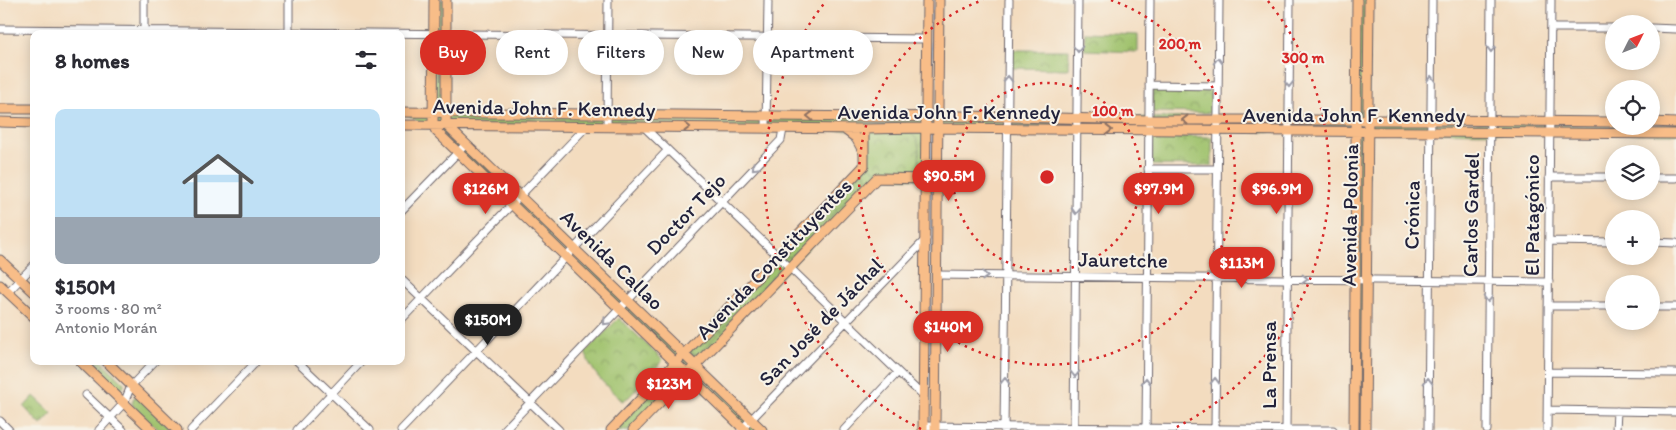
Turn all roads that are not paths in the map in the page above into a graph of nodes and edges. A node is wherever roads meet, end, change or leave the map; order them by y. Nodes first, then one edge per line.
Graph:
1 (144, 0) edge
2 (289, 0) edge
3 (434, 0) edge
4 (446, 0) edge
5 (608, 0) edge
6 (768, 0) edge
7 (927, 0) edge
8 (939, 0) edge
9 (1009, 0) edge
10 (1078, 0) edge
11 (1150, 0) edge
12 (1219, 0) edge
13 (1290, 0) edge
14 (1357, 0) edge
15 (1369, 0) edge
16 (1432, 0) edge
17 (1491, 0) edge
18 (1551, 0) edge
19 (1551, 28) junction
20 (1605, 28) edge
21 (1660, 28) edge
22 (0, 29) edge
23 (1676, 29) edge
24 (36, 30) edge
25 (144, 30) edge
26 (289, 30) edge
27 (433, 30) edge
28 (446, 30) edge
29 (608, 30) edge
30 (767, 30) edge
31 (405, 34) edge
32 (420, 34) edge
33 (486, 34) edge
34 (578, 36) edge
35 (664, 36) edge
36 (753, 37) edge
37 (873, 38) edge
38 (926, 39) junction
39 (433, 75) edge
40 (446, 75) edge
41 (608, 75) edge
42 (767, 75) edge
43 (1149, 85) junction
44 (1218, 86) junction
45 (0, 108) edge
46 (30, 109) edge
47 (405, 112) edge
48 (433, 112) junction
49 (446, 113) junction
50 (607, 115) junction
51 (766, 115) junction
52 (926, 116) junction
53 (938, 116) junction
54 (876, 117) junction
55 (1008, 117) junction
56 (1077, 119) junction
57 (1289, 119) junction
58 (1149, 120) junction
59 (1218, 120) junction
60 (1356, 120) junction
61 (1368, 120) junction
62 (1431, 120) junction
63 (1490, 121) junction
64 (0, 122) edge
65 (1550, 122) junction
66 (1605, 122) edge
67 (1660, 122) edge
68 (1676, 122) edge
69 (30, 123) edge
70 (405, 125) edge
71 (432, 125) junction
72 (446, 125) junction
73 (587, 126) junction
74 (607, 126) junction
75 (644, 127) junction
76 (766, 128) junction
77 (926, 128) junction
78 (783, 129) junction
79 (843, 129) junction
80 (938, 129) junction
81 (1007, 129) junction
82 (864, 130) junction
83 (1077, 130) junction
84 (1149, 131) junction
85 (1218, 131) junction
86 (1289, 132) junction
87 (1356, 132) junction
88 (1368, 132) junction
89 (1430, 133) junction
90 (1490, 133) junction
91 (1550, 133) junction
92 (1676, 134) edge
93 (466, 144) junction
94 (668, 150) junction
95 (458, 152) junction
96 (864, 154) junction
97 (864, 166) junction
98 (1148, 169) junction
99 (1217, 169) junction
100 (1550, 177) junction
101 (1605, 177) edge
102 (877, 178) junction
103 (1660, 178) edge
104 (1676, 178) edge
105 (925, 179) junction
106 (937, 180) junction
107 (520, 196) junction
108 (722, 202) junction
109 (512, 204) junction
110 (405, 207) edge
111 (926, 239) junction
112 (1549, 241) junction
113 (1605, 242) edge
114 (1660, 242) edge
115 (1676, 242) edge
116 (574, 249) junction
117 (777, 255) junction
118 (566, 257) junction
119 (0, 260) edge
120 (790, 268) junction
121 (30, 269) edge
122 (936, 275) junction
123 (1006, 276) junction
124 (1076, 277) junction
125 (1147, 278) junction
126 (1216, 278) junction
127 (20, 279) junction
128 (1288, 279) junction
129 (1355, 280) junction
130 (1366, 280) junction
131 (1429, 280) junction
132 (1488, 281) junction
133 (405, 282) edge
134 (1549, 282) junction
135 (0, 285) edge
136 (30, 288) edge
137 (8, 292) junction
138 (422, 298) junction
139 (627, 300) junction
140 (1548, 306) junction
141 (1605, 306) edge
142 (1660, 307) edge
143 (1676, 307) edge
144 (619, 308) junction
145 (30, 313) edge
146 (405, 316) edge
147 (846, 322) junction
148 (477, 351) junction
149 (683, 354) junction
150 (675, 362) junction
151 (84, 365) edge
152 (110, 365) edge
153 (151, 365) edge
154 (253, 365) edge
155 (301, 365) edge
156 (358, 365) edge
157 (695, 365) junction
158 (898, 372) junction
159 (1548, 372) junction
160 (1676, 373) edge
161 (687, 374) junction
162 (131, 386) junction
163 (331, 394) junction
164 (86, 395) dead end
165 (923, 396) junction
166 (124, 403) junction
167 (530, 403) junction
168 (1548, 410) junction
169 (1617, 411) junction
170 (1676, 412) edge
171 (110, 418) junction
172 (751, 419) junction
173 (0, 421) edge
174 (923, 428) edge
175 (935, 428) edge
176 (1004, 428) edge
177 (743, 429) edge
178 (1074, 429) edge
179 (1146, 429) edge
180 (9, 430) edge
181 (99, 430) edge
182 (123, 430) edge
183 (152, 430) edge
184 (177, 430) edge
185 (191, 430) edge
186 (296, 430) edge
187 (370, 430) edge
188 (401, 430) edge
189 (504, 430) edge
190 (559, 430) edge
191 (611, 430) edge
192 (634, 430) edge
193 (762, 430) edge
194 (844, 430) edge
195 (1215, 430) edge
196 (1286, 430) edge
197 (1333, 430) edge
198 (1354, 430) edge
199 (1365, 430) edge
200 (1428, 430) edge
201 (1487, 430) edge
202 (1547, 430) edge
203 (1616, 430) edge

1 - 25 street
2 - 26 street
3 - 27 main road
4 - 28 main road
5 - 29 street
6 - 30 street
7 - 38 main road
8 - 53 main road
55 -> 9 street
10 -> 56 street
11 - 43 street
44 -> 12 street
13 -> 57 street, La Prensa
14 - 60 main road, Avenida Polonia
15 - 61 main road, Avenida Polonia
62 -> 16 street, Crónica
17 -> 63 street, Carlos Gardel
18 - 19 street, El Patagónico
19 - 20 street
19 - 65 street, El Patagónico
21 - 23 street
22 - 24 street
31 - 32 street
33 - 34 street
35 - 36 street
37 - 38 street
38 - 52 main road
39 - 48 main road
40 - 49 main road
41 - 50 street
42 - 51 street
43 - 44 street
43 - 58 street
44 - 59 street
45 - 46 main road
47 - 48 main road, Avenida John F. Kennedy
48 - 49 main road, Avenida John F. Kennedy
48 - 71 main road
49 - 50 main road, Avenida John F. Kennedy
49 - 72 main road
50 - 51 main road, Avenida John F. Kennedy
50 - 74 street
54 -> 51 main road, Avenida John F. Kennedy
51 - 76 street
52 - 53 main road, Avenida John F. Kennedy
52 - 54 main road, Avenida John F. Kennedy
52 - 77 main road
53 - 55 main road, Avenida John F. Kennedy
53 - 80 main road
54 - 82 main road
55 - 56 main road, Avenida John F. Kennedy
55 - 81 street
56 - 58 main road, Avenida John F. Kennedy
56 - 83 street
57 - 59 main road, Avenida John F. Kennedy
57 - 60 main road, Avenida John F. Kennedy
57 - 86 street, La Prensa
59 -> 58 main road, Avenida John F. Kennedy
58 - 84 street
59 - 85 street
60 - 61 main road, Avenida John F. Kennedy
60 - 87 main road, Avenida Polonia
61 - 62 main road, Avenida John F. Kennedy
61 - 88 main road, Avenida Polonia
62 - 63 main road, Avenida John F. Kennedy
62 - 89 street, Crónica
63 - 65 main road, Avenida John F. Kennedy
63 - 90 street, Carlos Gardel
64 - 69 main road
65 - 66 main road, Avenida John F. Kennedy
65 - 91 street, El Patagónico
67 - 68 main road
70 - 71 main road, Avenida John F. Kennedy
71 - 72 main road, Avenida John F. Kennedy
71 - 95 main road, Avenida Callao
72 - 73 main road, Avenida John F. Kennedy
72 - 93 main road, Avenida Callao
73 - 74 main road, Avenida John F. Kennedy
73 - 107 street
74 - 75 main road, Avenida John F. Kennedy
75 -> 76 main road, Avenida John F. Kennedy
75 - 94 street
76 - 78 main road, Avenida John F. Kennedy
77 - 80 main road, Avenida John F. Kennedy
77 - 82 main road, Avenida John F. Kennedy
77 - 105 main road
78 - 79 main road, Avenida John F. Kennedy
78 -> 108 street, Doctor Tejo
79 - 82 main road, Avenida John F. Kennedy
79 - 96 main road
80 - 81 main road, Avenida John F. Kennedy
80 - 106 main road
81 - 83 main road, Avenida John F. Kennedy
81 - 123 street
82 - 96 main road, Avenida Constituyentes
83 -> 84 main road, Avenida John F. Kennedy
83 -> 124 street
84 - 85 main road, Avenida John F. Kennedy
84 - 98 street
85 - 86 main road, Avenida John F. Kennedy
85 - 99 street
86 - 87 main road, Avenida John F. Kennedy
86 - 128 street, La Prensa
87 - 88 main road, Avenida John F. Kennedy
87 - 129 main road, Avenida Polonia
88 - 89 main road, Avenida John F. Kennedy
88 - 130 main road, Avenida Polonia
89 - 90 main road, Avenida John F. Kennedy
89 - 131 street, Crónica
90 - 91 main road, Avenida John F. Kennedy
90 - 132 street, Carlos Gardel
91 - 92 main road, Avenida John F. Kennedy
91 - 100 street, El Patagónico
93 - 95 street
93 - 107 main road, Avenida Callao
94 - 108 street
94 - 116 street
95 - 109 main road, Avenida Callao
95 - 110 street
96 - 97 main road, Avenida Constituyentes
97 - 102 main road
97 - 117 main road, Avenida Constituyentes
98 - 99 street
98 - 125 street
99 - 126 street
100 - 101 street
100 - 112 street, El Patagónico
102 - 105 main road, Avenida Constituyentes
102 - 120 main road, Avenida Constituyentes
103 - 104 street
105 - 106 main road, Avenida Constituyentes
105 - 111 main road
106 - 122 main road
107 - 109 street
107 - 116 main road, Avenida Callao
108 - 117 street
108 - 139 street, Doctor Tejo
109 - 118 main road, Avenida Callao
109 - 138 street
111 - 147 street, San José de Jáchal
111 - 165 main road
112 - 113 street
112 - 134 street, El Patagónico
114 - 115 street
116 - 118 street
116 - 139 main road, Avenida Callao
117 - 120 street
117 - 149 main road, Avenida Constituyentes
118 - 144 main road, Avenida Callao
118 - 148 street
119 - 127 main road
120 - 147 street
120 - 157 main road, Avenida Constituyentes
121 - 127 street
122 -> 123 street, Jauretche
122 - 175 main road
123 - 124 street, Jauretche
176 -> 123 street
124 - 125 street, Jauretche
124 -> 178 street
125 - 126 street, Jauretche
179 -> 125 street
126 - 128 street, Jauretche
195 -> 126 street
127 - 136 main road
127 - 137 street
128 -> 129 street, Jauretche
128 - 196 street, La Prensa
129 - 130 street, Jauretche
129 - 198 main road, Avenida Polonia
130 - 131 street, Jauretche
130 - 199 main road, Avenida Polonia
131 - 132 street, Jauretche
200 -> 131 street, Crónica
132 - 134 street, Jauretche
132 -> 201 street, Carlos Gardel
133 - 138 street
134 - 140 street, El Patagónico
135 - 137 main road
137 - 145 main road
138 - 146 street
138 - 148 street
139 - 144 street, Doctor Tejo
139 - 149 main road, Avenida Callao
140 - 141 street
140 - 159 street, El Patagónico
142 - 143 street
144 - 150 main road, Avenida Callao
144 -> 167 street, Doctor Tejo
147 - 158 street
147 - 172 street, San José de Jáchal
148 - 167 street
148 - 188 street
149 - 150 main road, Avenida Constituyentes
149 - 157 main road, Avenida Callao
150 - 161 main road, Avenida Callao
150 - 191 main road, Avenida Constituyentes
151 - 166 main road
152 - 162 main road
153 - 162 street
154 - 185 street
155 - 163 street
156 - 163 street
157 - 161 main road, Avenida Constituyentes
157 - 172 main road, Avenida Callao
158 - 165 street
158 - 194 street
159 - 160 street
159 - 168 street, El Patagónico
161 - 177 main road, Avenida Callao
161 - 192 main road, Avenida Constituyentes
162 - 166 street
162 - 184 main road
163 - 186 street
163 - 187 street
164 - 171 street
165 - 174 main road
166 - 171 street
166 - 183 main road
167 - 189 street, Doctor Tejo
167 - 190 street
168 - 169 street
168 - 202 street, El Patagónico
169 - 170 street
169 - 203 street
171 - 181 street
171 - 182 street
172 - 177 street, San José de Jáchal
172 - 193 main road, Avenida Callao
173 - 180 street
174 - 175 street
175 - 176 street
176 - 178 street
178 - 179 street
179 - 195 street
195 - 196 street
196 - 197 street

